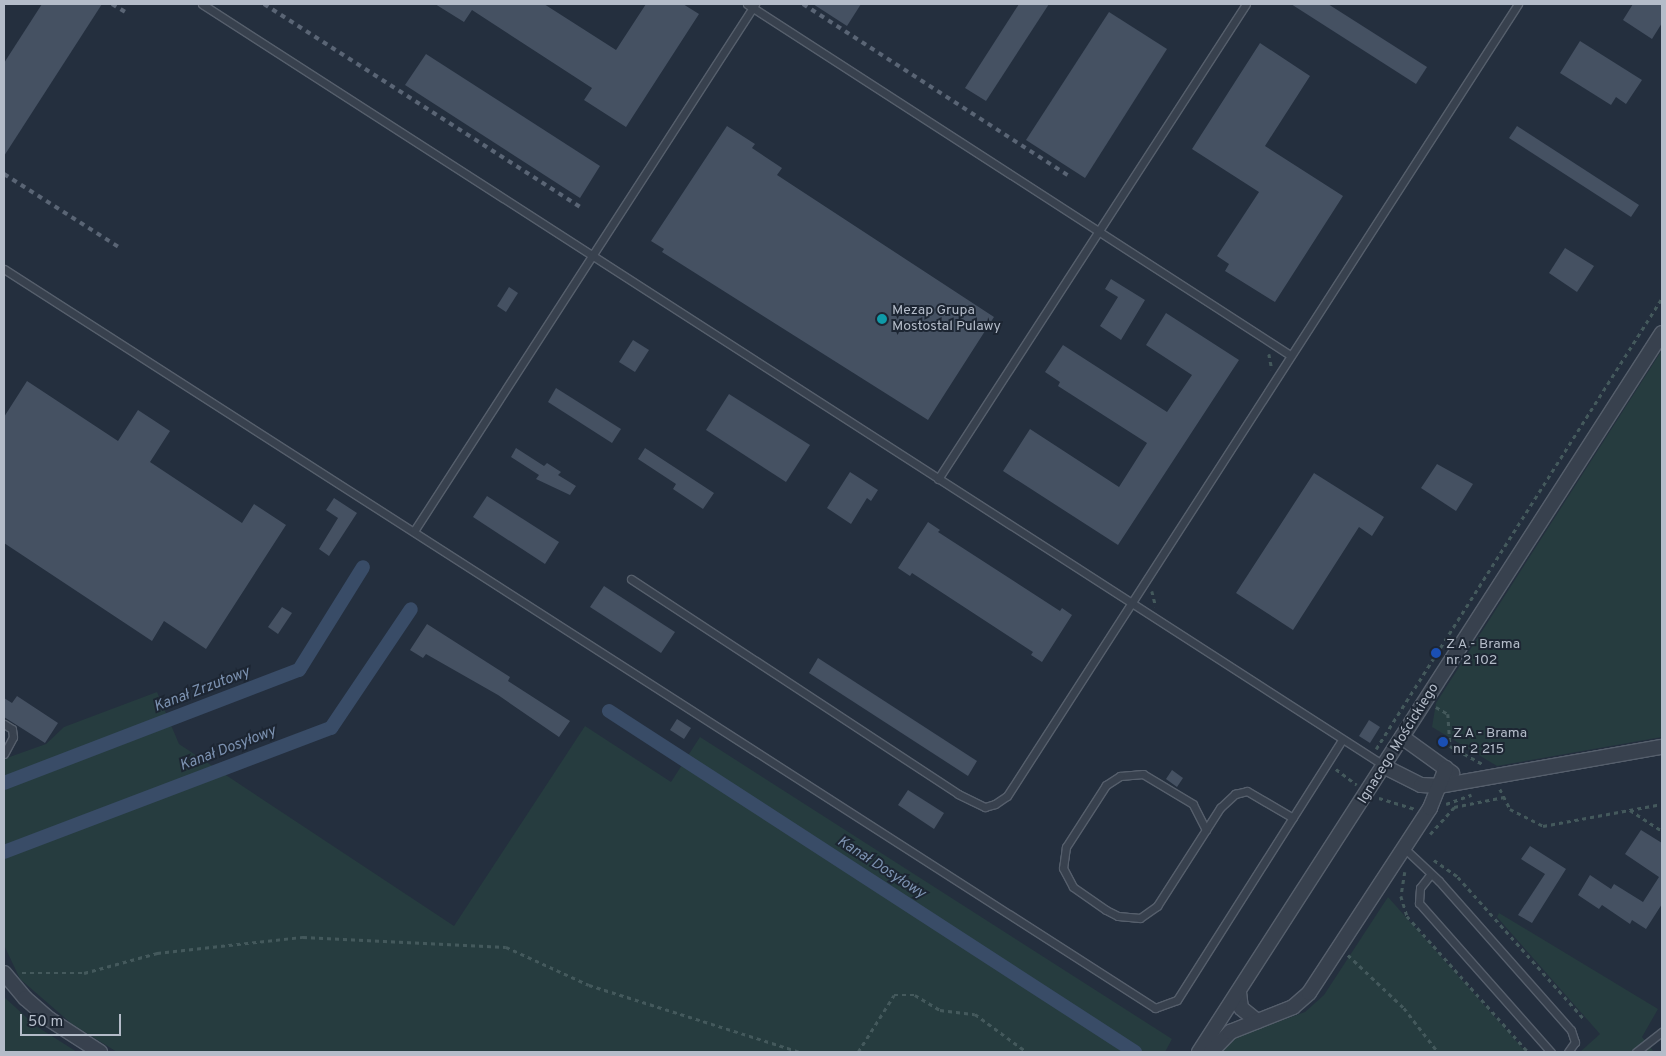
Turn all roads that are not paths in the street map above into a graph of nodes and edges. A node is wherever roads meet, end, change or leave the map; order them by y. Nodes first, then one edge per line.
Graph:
1 (202, 4) edge
2 (1246, 4) edge
3 (1518, 4) edge
4 (752, 5) edge
5 (1099, 230) junction
6 (593, 256) junction
7 (4, 269) edge
8 (1662, 333) edge
9 (1290, 355) junction
10 (938, 479) junction
11 (414, 531) junction
12 (631, 579) dead end
13 (1131, 604) junction
14 (4, 724) edge
15 (1402, 737) junction
16 (1342, 740) junction
17 (1662, 747) edge
18 (4, 754) edge
19 (1385, 767) junction
20 (1446, 768) junction
21 (1465, 782) junction
22 (1440, 786) junction
23 (1293, 818) junction
24 (1206, 830) junction
25 (1408, 851) junction
26 (1430, 875) junction
27 (4, 973) edge
28 (1239, 992) junction
29 (1257, 1021) junction
30 (1662, 1032) edge
31 (100, 1052) edge
32 (1199, 1052) edge
33 (1211, 1052) edge
34 (1551, 1052) edge
35 (1568, 1052) edge
36 (1636, 1052) edge

1 - 6 lane
2 - 5 lane
3 - 9 lane
4 - 5 lane
4 - 6 lane
5 - 9 lane
5 - 10 lane
6 - 10 lane
6 - 11 lane
7 - 11 lane
8 - 15 street, Ignacego Mościckiego
9 - 13 lane
10 - 13 lane
11 - 23 lane
12 - 13 lane
13 - 16 lane
14 - 18 lane
15 - 19 street, Ignacego Mościckiego
15 - 20 street
16 - 19 lane
16 - 23 lane
17 - 21 street
19 - 22 street
19 - 28 street, Ignacego Mościckiego
20 - 21 street
20 - 22 street
21 - 22 street
22 - 25 street
23 - 24 lane
24 - 24 lane
25 - 26 lane
25 - 29 street
26 - 34 lane
26 - 35 lane
27 - 31 street
28 - 29 street
28 - 32 street, Ignacego Mościckiego
29 - 33 street
30 - 36 lane

